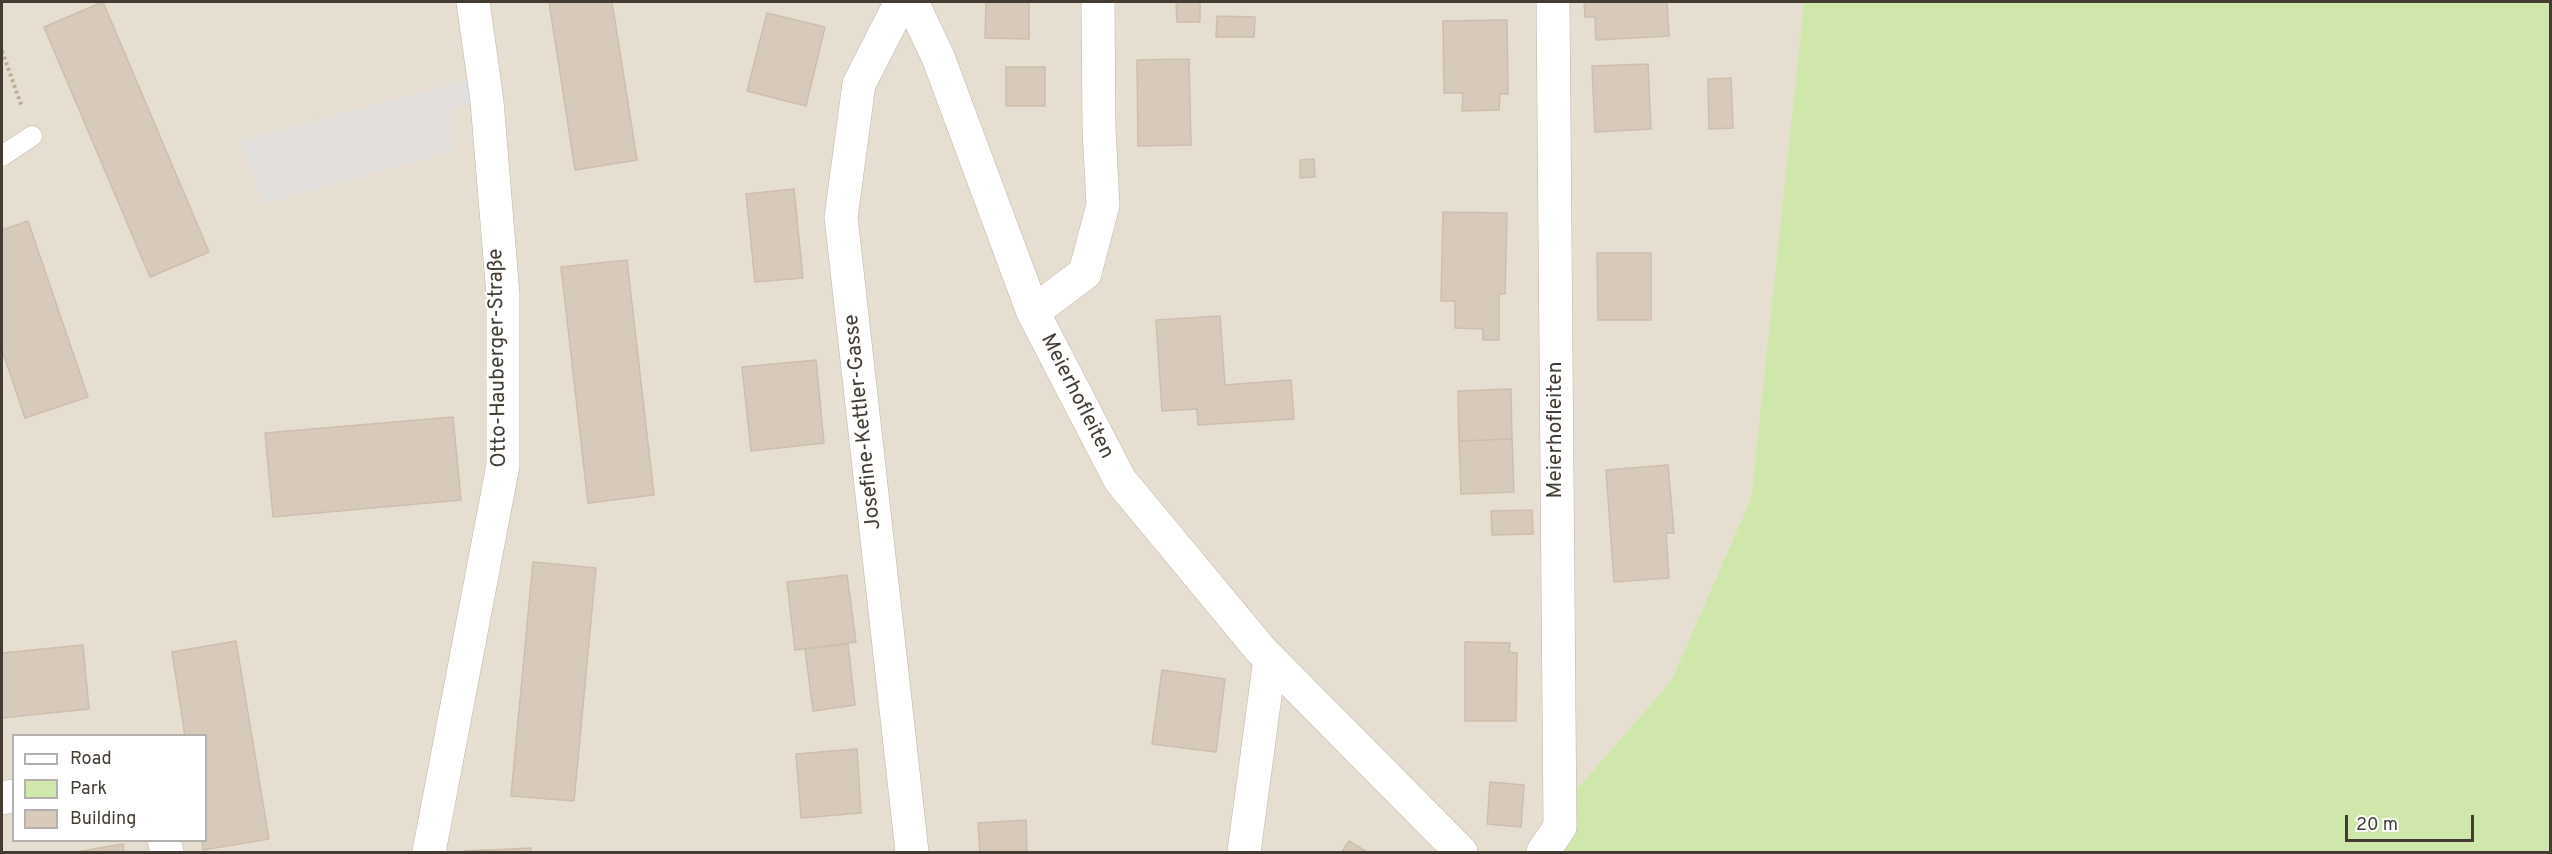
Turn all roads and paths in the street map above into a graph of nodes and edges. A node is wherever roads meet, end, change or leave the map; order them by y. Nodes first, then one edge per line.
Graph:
1 (472, 2) edge
2 (902, 2) edge
3 (912, 2) edge
4 (1098, 2) edge
5 (1553, 2) edge
6 (2, 51) edge
7 (32, 136) joint
8 (2, 156) edge
9 (1033, 312) junction
10 (1270, 659) junction
11 (429, 852) edge
12 (912, 852) edge
13 (1244, 852) edge
14 (1461, 852) edge
15 (1543, 852) edge

1 - 11 street, Otto-Hauberger-Straße
2 - 12 street, Josefine-Kettler-Gasse
3 - 9 street, Meierhofleiten
4 - 9 street, Meierhofleiten
5 - 15 street, Meierhofleiten
6 - 7 path
7 - 8 lane
9 - 10 street, Meierhofleiten
10 - 13 street
10 - 14 street, Meierhofleiten

